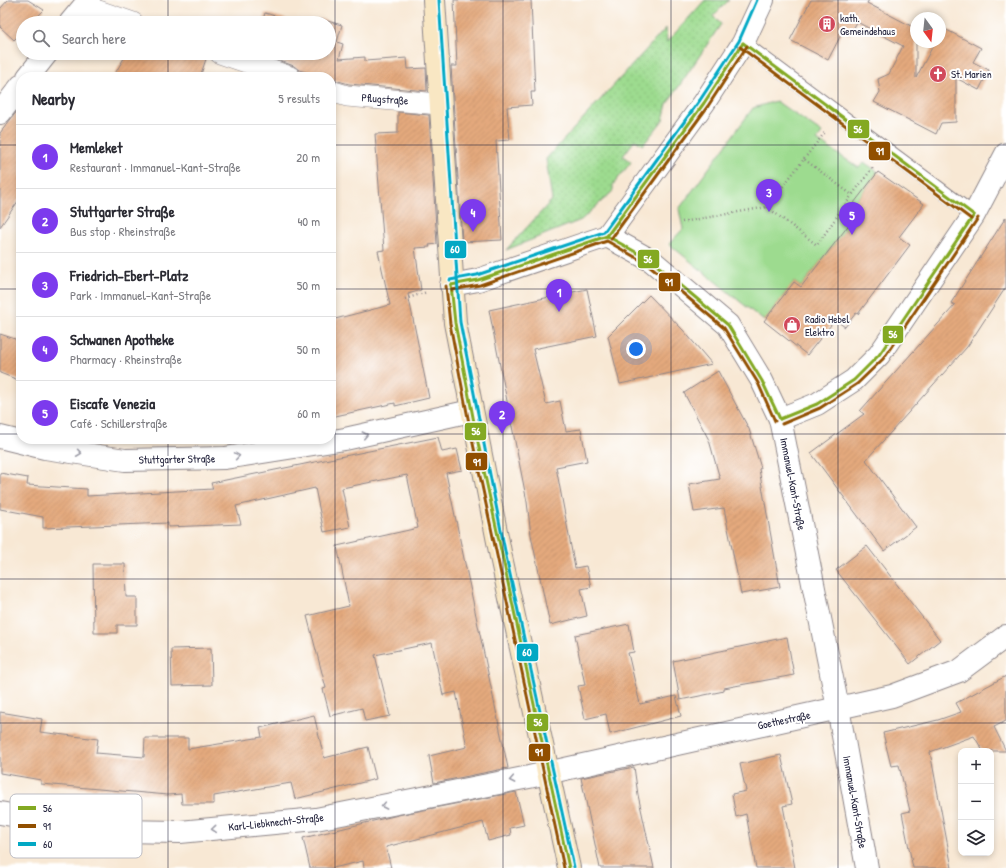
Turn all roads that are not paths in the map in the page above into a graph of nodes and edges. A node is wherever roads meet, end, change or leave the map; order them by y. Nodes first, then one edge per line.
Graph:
1 (434, 0) edge
2 (763, 0) edge
3 (82, 2) edge
4 (74, 16) edge
5 (116, 16) edge
6 (743, 43) junction
7 (41, 60) edge
8 (240, 60) edge
9 (32, 72) edge
10 (275, 72) edge
11 (16, 93) edge
12 (336, 93) edge
13 (440, 104) junction
14 (0, 114) edge
15 (1006, 154) edge
16 (974, 215) junction
17 (607, 236) junction
18 (452, 285) junction
19 (471, 410) junction
20 (780, 420) junction
21 (0, 437) edge
22 (336, 440) edge
23 (16, 441) edge
24 (29, 444) edge
25 (313, 444) edge
26 (1006, 636) edge
27 (838, 708) junction
28 (550, 772) junction
29 (0, 813) edge
30 (10, 815) edge
31 (142, 831) edge
32 (570, 868) edge
33 (867, 868) edge

1 - 13 main road
2 - 6 street
3 - 4 street
3 - 5 street
6 - 16 lane
6 - 17 street
7 - 9 street
8 - 10 street
11 - 14 street
12 - 13 street, Pflugstraße
13 - 18 main road
15 - 16 street
16 - 20 street
17 - 18 street
17 - 20 street, Immanuel-Kant-Straße
18 - 19 main road
22 -> 19 street, Stuttgarter Straße
19 - 28 main road
20 - 27 street, Immanuel-Kant-Straße
21 -> 23 street, Stuttgarter Straße
24 -> 25 street, Stuttgarter Straße
26 - 27 street, Goethestraße
27 - 28 street, Goethestraße
27 - 33 street, Immanuel-Kant-Straße
28 -> 31 street, Karl-Liebknecht-Straße
28 - 32 main road
30 -> 29 street, Karl-Liebknecht-Straße

